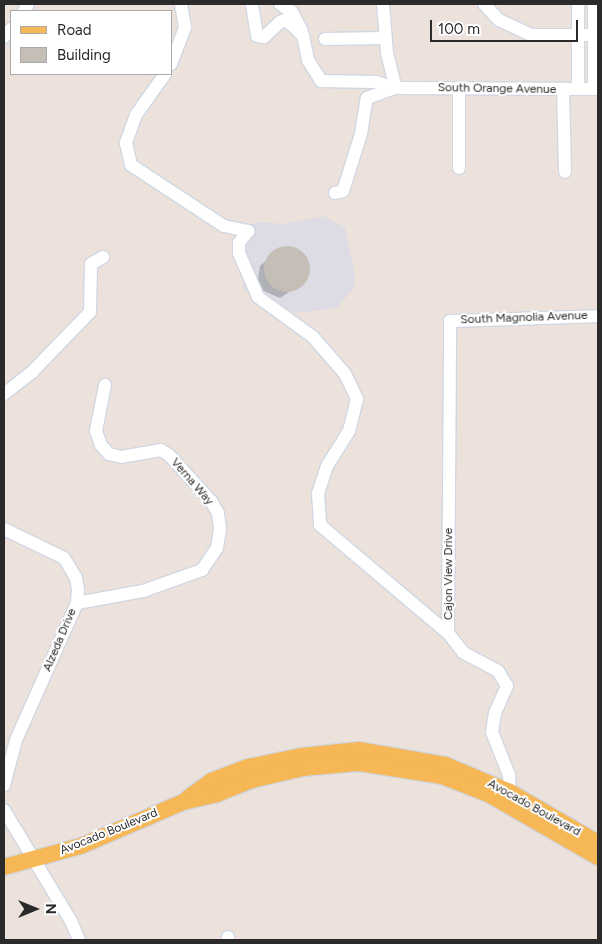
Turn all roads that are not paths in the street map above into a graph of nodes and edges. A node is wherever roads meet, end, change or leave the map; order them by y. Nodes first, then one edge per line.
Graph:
1 (181, 4) edge
2 (252, 4) edge
3 (280, 4) edge
4 (384, 4) edge
5 (484, 4) edge
6 (578, 4) edge
7 (594, 4) edge
8 (578, 35) junction
9 (596, 35) edge
10 (303, 36) junction
11 (385, 38) junction
12 (325, 39) dead end
13 (172, 61) edge
14 (164, 75) edge
15 (396, 88) junction
16 (459, 88) junction
17 (564, 90) junction
18 (578, 90) junction
19 (596, 90) edge
20 (459, 168) dead end
21 (565, 172) dead end
22 (335, 193) dead end
23 (103, 257) dead end
24 (598, 316) edge
25 (450, 321) joint
26 (105, 385) dead end
27 (4, 394) edge
28 (4, 529) edge
29 (77, 603) junction
30 (448, 633) junction
31 (4, 785) edge
32 (510, 792) junction
33 (183, 802) junction
34 (4, 810) edge
35 (598, 843) edge
36 (598, 857) edge
37 (33, 860) junction
38 (4, 867) edge
39 (79, 940) edge

1 - 13 street
2 - 10 street
3 - 10 street
4 - 11 street
5 - 8 street
6 - 8 street
7 - 9 street
8 - 9 street
8 - 18 street
9 - 19 street
10 - 15 street
11 - 12 street
11 - 15 street
14 - 30 street
15 - 16 street, South Orange Avenue
15 - 22 street
16 - 17 street, South Orange Avenue
16 - 20 street
17 - 18 street, South Orange Avenue
17 - 21 street
18 - 19 street, South Orange Avenue
23 - 27 street
24 - 25 street, South Magnolia Avenue
25 - 30 street, Cajon View Drive
26 - 29 street, Verna Way
28 - 29 street, Alzeda Drive
29 - 31 street, Alzeda Drive
30 - 32 street, Cajon View Drive
32 - 33 main road, Avocado Boulevard
32 - 35 main road, Avocado Boulevard
33 - 36 main road, Avocado Boulevard
33 - 37 main road, Avocado Boulevard
34 - 37 street
37 - 38 main road, Avocado Boulevard
37 - 39 street

